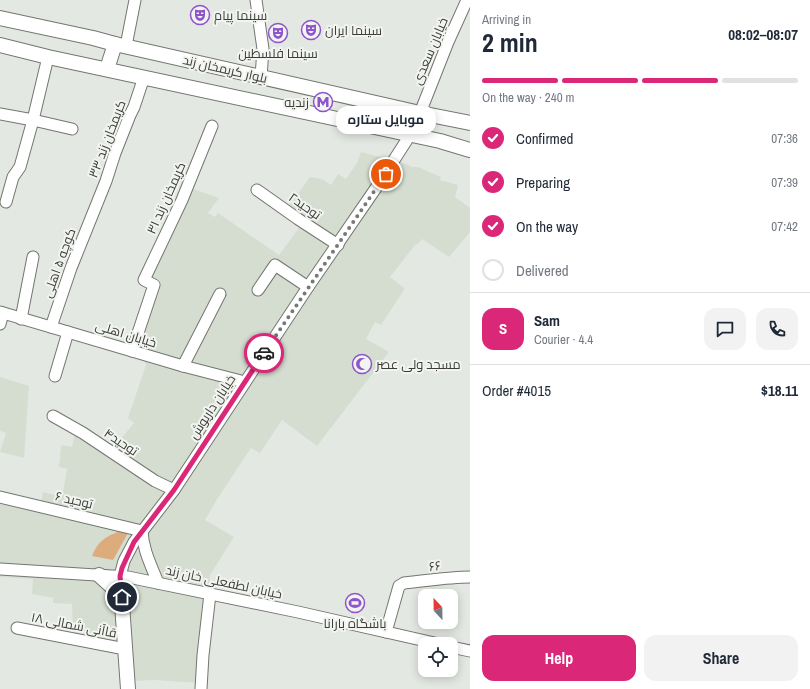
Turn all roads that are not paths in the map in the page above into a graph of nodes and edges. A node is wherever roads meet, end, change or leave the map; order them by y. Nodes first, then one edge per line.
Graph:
1 (135, 0) edge
2 (256, 0) edge
3 (467, 0) edge
4 (0, 18) edge
5 (0, 45) edge
6 (120, 45) junction
7 (48, 57) junction
8 (107, 69) junction
9 (144, 77) junction
10 (261, 77) junction
11 (420, 113) junction
12 (0, 114) edge
13 (34, 120) junction
14 (450, 120) junction
15 (470, 123) edge
16 (212, 126) dead end
17 (470, 128) edge
18 (72, 129) dead end
19 (410, 135) junction
20 (440, 141) junction
21 (470, 143) edge
22 (470, 150) edge
23 (257, 190) dead end
24 (6, 202) dead end
25 (94, 210) joint
26 (338, 245) junction
27 (33, 257) dead end
28 (308, 287) junction
29 (258, 290) dead end
30 (220, 294) dead end
31 (2, 313) edge
32 (21, 319) junction
33 (0, 324) edge
34 (51, 327) junction
35 (68, 332) junction
36 (132, 351) junction
37 (184, 366) junction
38 (55, 376) dead end
39 (245, 382) junction
40 (53, 416) dead end
41 (174, 490) junction
42 (0, 497) edge
43 (142, 531) junction
44 (0, 569) edge
45 (99, 575) junction
46 (120, 576) junction
47 (470, 577) edge
48 (158, 582) junction
49 (210, 594) junction
50 (121, 595) junction
51 (17, 628) dead end
52 (386, 632) junction
53 (418, 639) edge
54 (458, 648) edge
55 (125, 649) junction
56 (470, 651) edge
57 (128, 689) edge
58 (201, 689) edge

1 - 6 street
2 - 10 street
3 - 11 street, خیابان سعدی
4 - 6 main road, بلوار کریمخان زند
5 - 7 main road, بلوار کریمخان زند
6 - 8 main road
6 - 10 main road, بلوار کریمخان زند
7 - 8 main road, بلوار کریمخان زند
7 - 13 street
8 - 9 main road, بلوار کریمخان زند
9 - 19 main road, بلوار کریمخان زند
9 - 25 street, کریمخان زند ۳۳
10 - 11 main road, بلوار کریمخان زند
11 - 14 main road, بلوار کریمخان زند
12 - 13 street
13 - 18 street
13 - 24 street
14 - 15 main road, بلوار کریمخان زند
14 - 17 main road, بلوار کریمخان زند
16 - 36 street, کریمخان زند ۳۱
19 - 20 main road, بلوار کریمخان زند
19 - 26 street, خیابان داریوش
20 - 21 main road, بلوار کریمخان زند
20 - 22 main road, بلوار کریمخان زند
23 - 26 street, توحید۲
25 - 34 street, کوچه ۵ اهلی
26 - 28 street, خیابان داریوش
27 - 32 street
28 - 29 street
28 - 39 street, خیابان داریوش
30 - 37 street
31 - 32 street, خیابان اهلی
31 - 33 street
32 - 34 street, خیابان اهلی
34 - 35 street, خیابان اهلی
35 - 36 street, خیابان اهلی
35 - 38 street
36 - 37 street, خیابان اهلی
37 - 39 street, خیابان اهلی
39 - 41 street, خیابان داریوش
40 - 41 street, توحید۴
41 - 43 street, خیابان داریوش
42 - 43 street, ۶ توحید
43 - 46 street, خیابان داریوش
43 - 48 street
44 - 45 street, خیابان لطفعلی خان زند
45 - 46 street, خیابان لطفعلی خان زند
45 - 50 main road
46 - 48 street, خیابان لطفعلی خان زند
46 - 50 main road
47 - 52 street, ۶۶
48 - 49 street, خیابان لطفعلی خان زند
49 - 52 street, خیابان لطفعلی خان زند
49 - 58 street
50 - 55 main road
51 - 55 street, ۱۸ قاآنی شمالی
52 - 53 street, خیابان لطفعلی خان زند
54 - 56 street
55 - 57 main road

